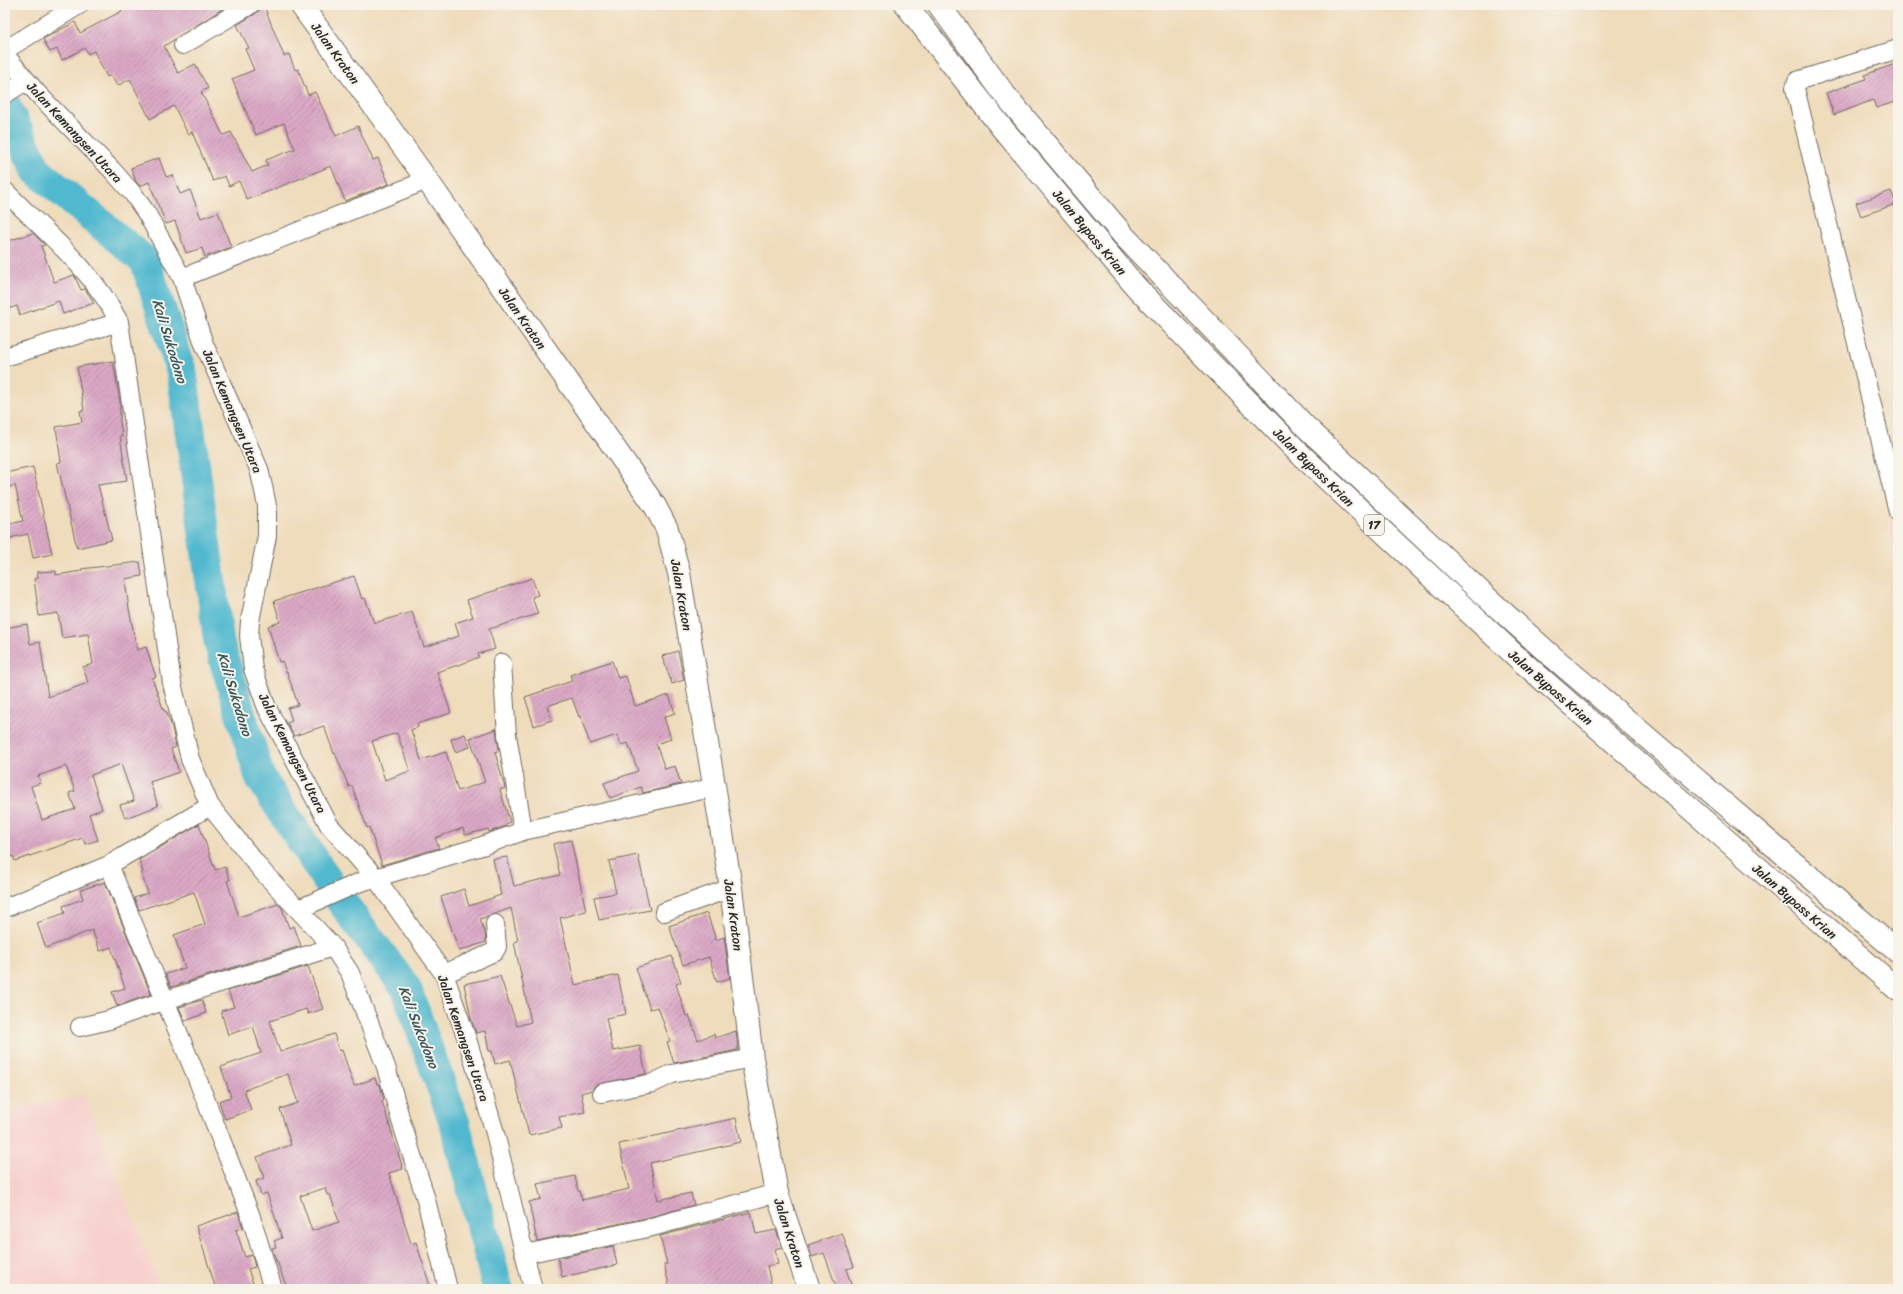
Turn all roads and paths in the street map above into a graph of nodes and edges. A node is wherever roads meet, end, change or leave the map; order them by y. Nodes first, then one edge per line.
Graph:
1 (79, 5) edge
2 (250, 5) edge
3 (906, 5) edge
4 (939, 5) edge
5 (305, 6) edge
6 (183, 45) dead end
7 (1898, 49) edge
8 (5, 50) edge
9 (5, 55) edge
10 (15, 88) edge
11 (427, 180) junction
12 (5, 191) edge
13 (182, 278) junction
14 (119, 322) junction
15 (5, 357) edge
16 (1898, 512) edge
17 (502, 663) dead end
18 (715, 787) junction
19 (210, 806) junction
20 (523, 831) junction
21 (110, 866) junction
22 (367, 880) junction
23 (731, 888) junction
24 (305, 907) junction
25 (5, 908) edge
26 (664, 912) dead end
27 (495, 924) dead end
28 (333, 947) junction
29 (1898, 952) edge
30 (444, 974) junction
31 (1898, 990) edge
32 (166, 1000) junction
33 (80, 1027) dead end
34 (752, 1058) junction
35 (602, 1093) dead end
36 (777, 1193) junction
37 (526, 1254) junction
38 (273, 1289) edge
39 (448, 1289) edge
40 (533, 1289) edge
41 (809, 1289) edge

1 - 8 street
2 - 6 street
3 - 31 main road, Jalan Bypass Krian / 17
4 - 29 main road, Jalan Bypass Krian / 17
5 - 11 main road, Jalan Kraton
7 - 16 street
9 - 10 street, Jalan Kemangsen Utara
10 - 13 street, Jalan Kemangsen Utara
11 - 13 street
11 - 18 main road, Jalan Kraton
12 - 14 street
13 - 22 street, Jalan Kemangsen Utara
14 - 15 street
14 - 19 street
17 - 20 street
18 - 20 street
18 - 23 main road, Jalan Kraton
19 - 21 street
19 - 24 street
20 - 22 street
21 - 25 street
21 - 32 street
22 - 24 street
22 - 30 street, Jalan Kemangsen Utara
23 - 26 street
23 - 34 main road, Jalan Kraton
24 - 28 street
27 - 30 street
28 - 32 street
28 - 39 street
30 - 37 street, Jalan Kemangsen Utara
32 - 33 street
32 - 38 street
34 - 35 street
34 - 36 main road, Jalan Kraton
36 - 37 street
36 - 41 main road, Jalan Kraton
37 - 40 street, Jalan Kemangsen Utara

